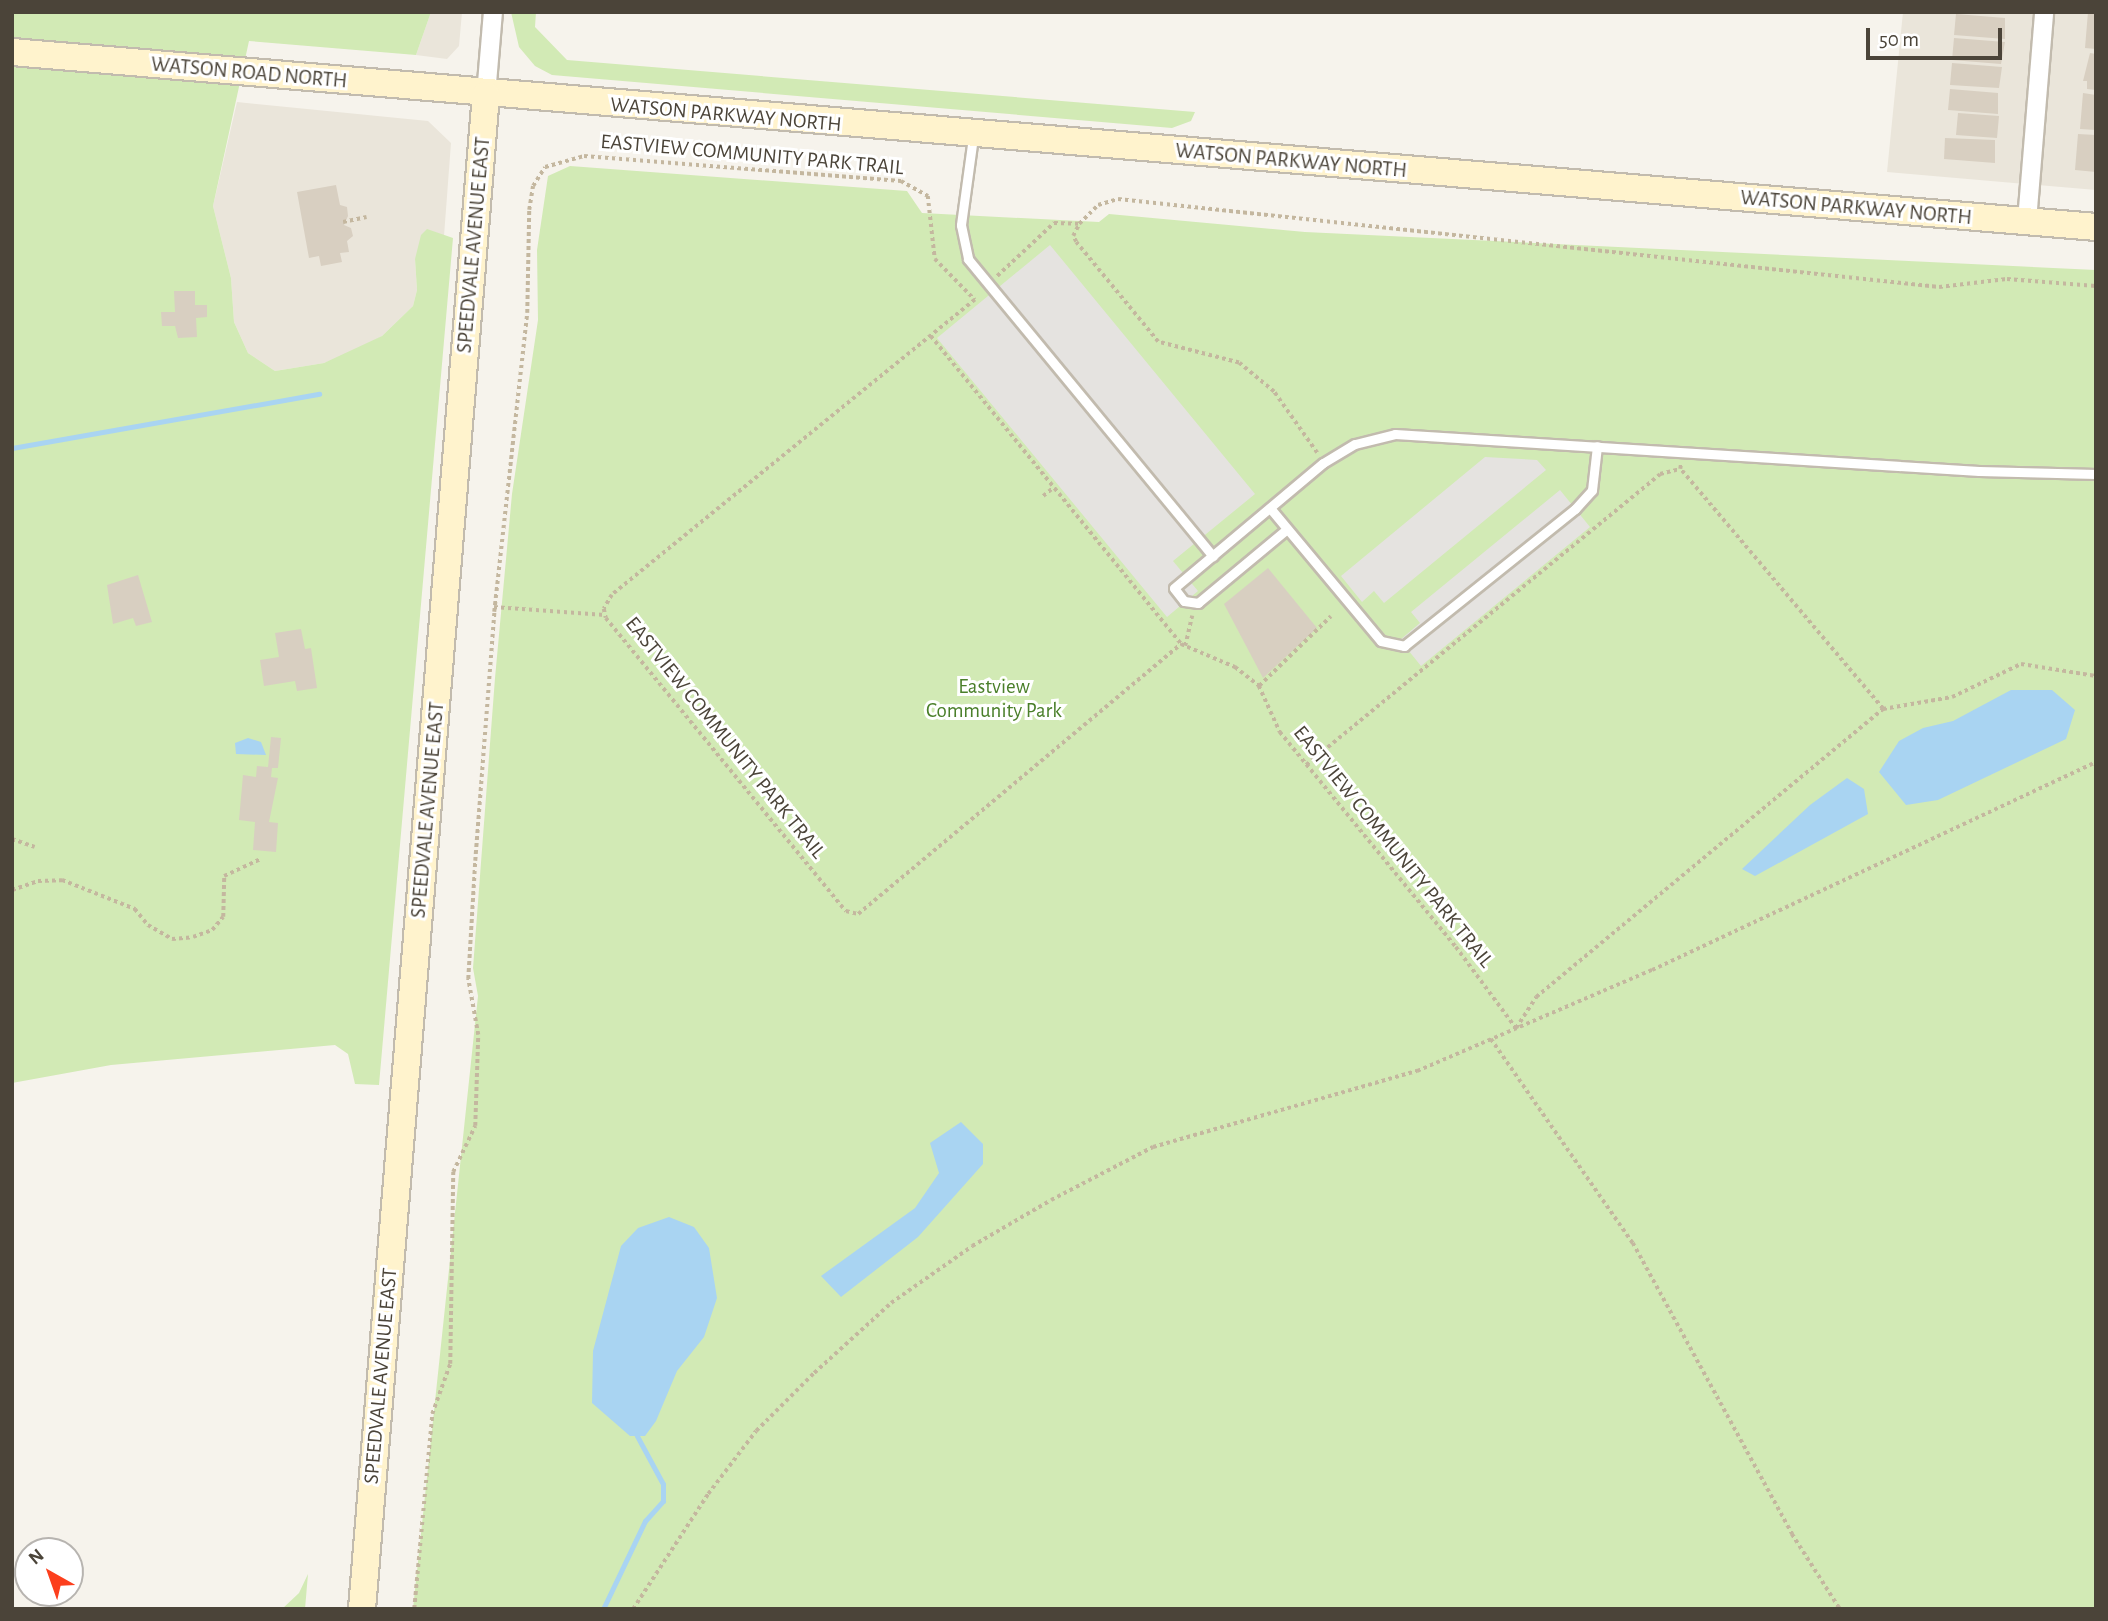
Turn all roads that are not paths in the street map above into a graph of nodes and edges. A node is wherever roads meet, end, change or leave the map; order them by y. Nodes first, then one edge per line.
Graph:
1 (493, 12) edge
2 (2045, 12) edge
3 (12, 52) edge
4 (486, 95) junction
5 (973, 135) junction
6 (2027, 221) junction
7 (2096, 227) edge
8 (1597, 446) junction
9 (2096, 474) edge
10 (1270, 508) junction
11 (1287, 528) junction
12 (1213, 556) junction
13 (362, 1609) edge

1 - 4 street, SPEEDVALE AVENUE EAST
2 - 6 street
3 - 4 main road, WATSON ROAD NORTH
4 - 5 main road, WATSON PARKWAY NORTH
4 - 13 main road, SPEEDVALE AVENUE EAST
5 - 6 main road, WATSON PARKWAY NORTH
5 - 12 lane
6 - 7 main road, WATSON PARKWAY NORTH
8 - 9 lane
8 - 10 lane
8 - 11 lane
10 - 11 lane
10 - 12 lane
11 - 12 lane

